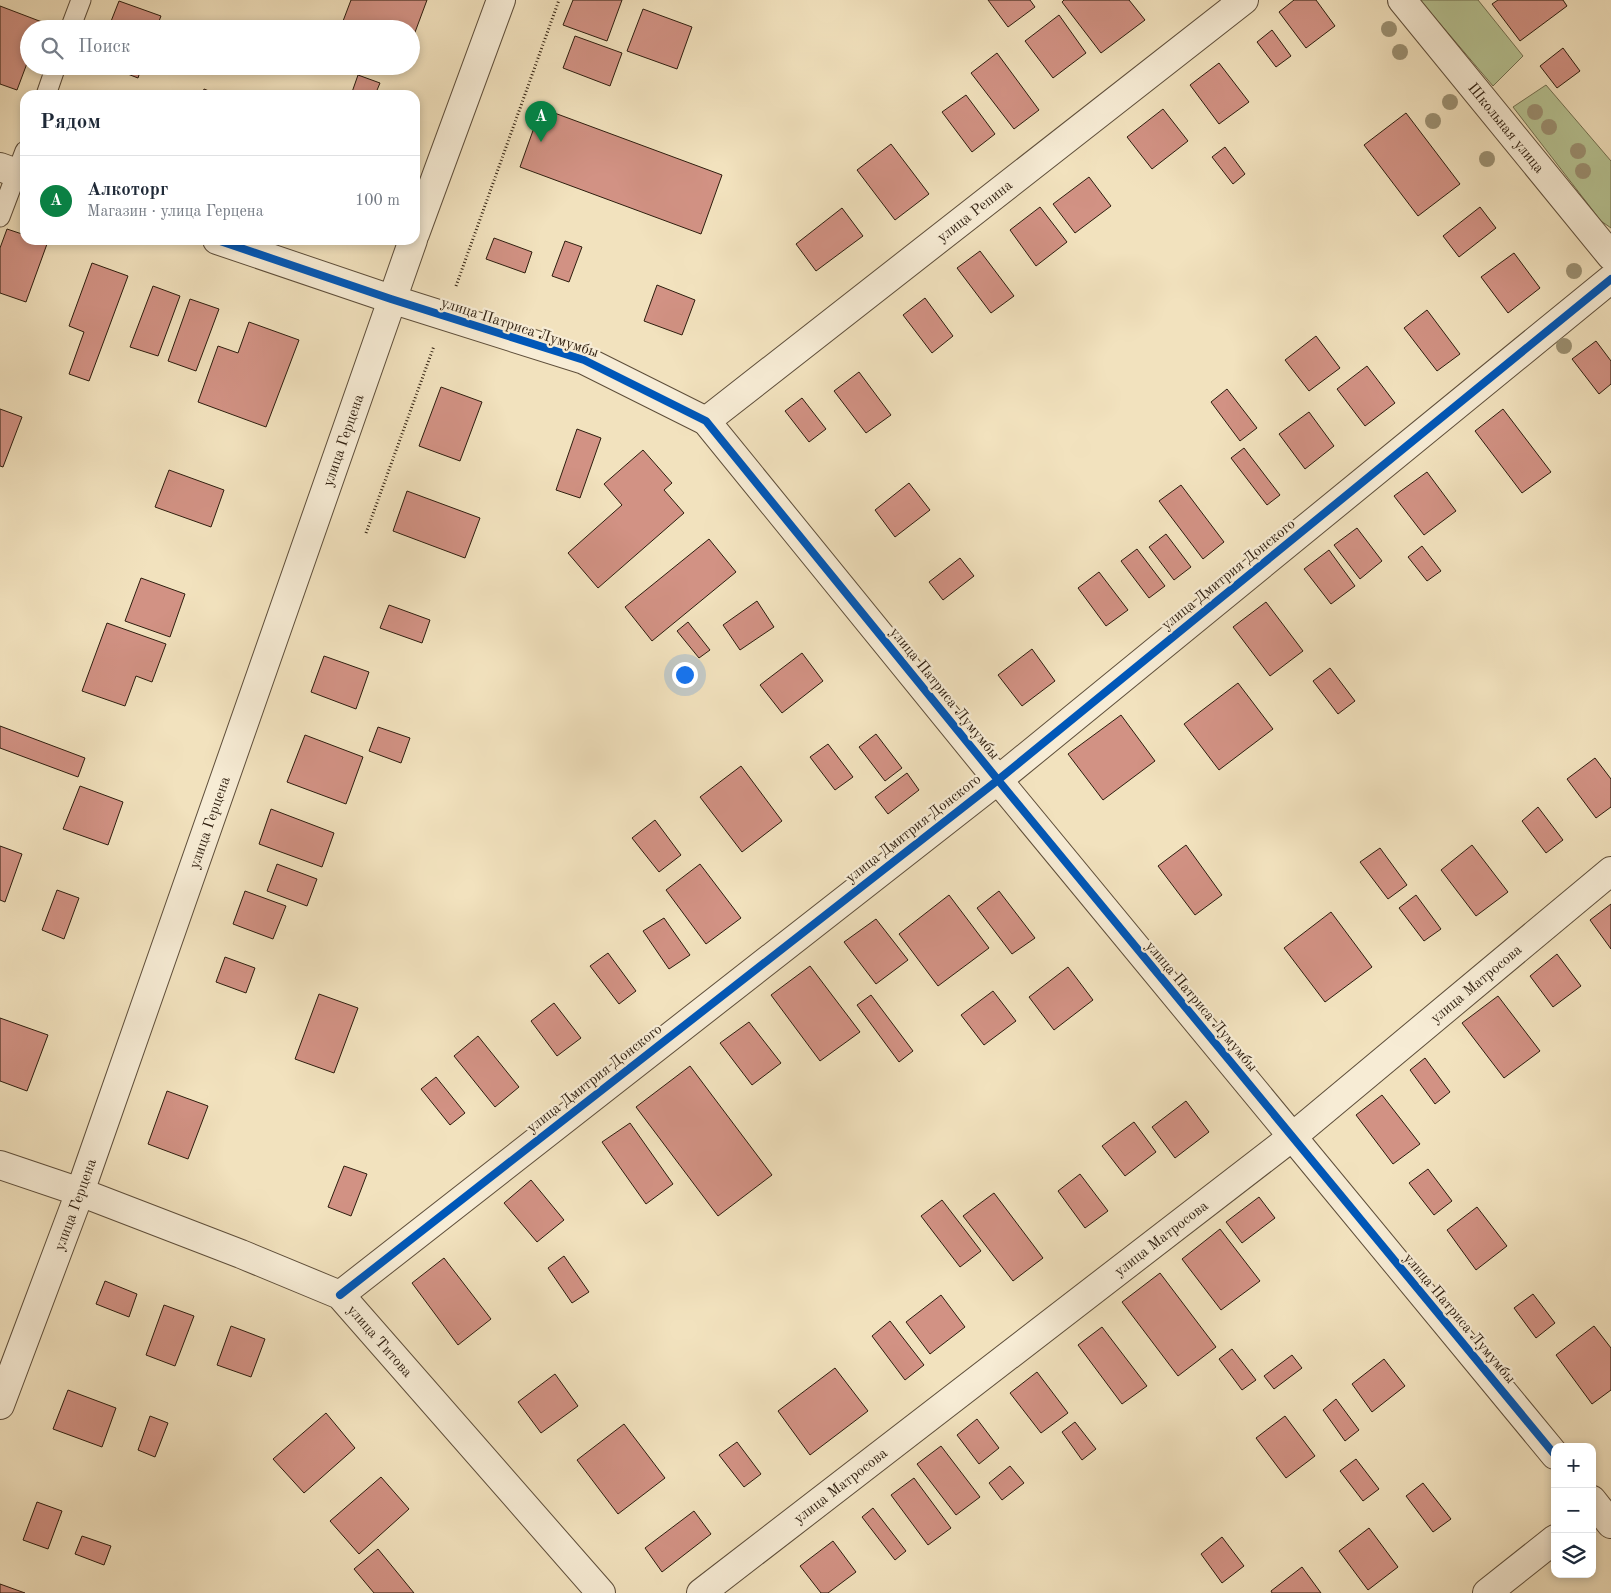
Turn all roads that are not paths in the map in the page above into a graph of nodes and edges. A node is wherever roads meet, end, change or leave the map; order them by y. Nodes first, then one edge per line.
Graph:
1 (81, 0) edge
2 (501, 0) edge
3 (1244, 0) edge
4 (1402, 0) edge
5 (73, 20) edge
6 (53, 75) edge
7 (48, 90) edge
8 (17, 167) edge
9 (0, 217) edge
10 (420, 220) edge
11 (231, 245) edge
12 (411, 245) edge
13 (1611, 256) edge
14 (1611, 279) edge
15 (391, 299) junction
16 (706, 421) junction
17 (998, 780) junction
18 (1611, 871) edge
19 (1292, 1137) junction
20 (0, 1165) edge
21 (80, 1192) junction
22 (340, 1295) junction
23 (0, 1404) edge
24 (1551, 1450) edge
25 (1551, 1542) edge
26 (600, 1593) edge
27 (701, 1593) edge
28 (1487, 1593) edge

1 - 5 lane
2 - 10 street
3 - 16 street, улица Репина
4 - 13 street, Школьная улица
6 - 7 lane
8 - 9 lane
11 - 15 street, улица Патриса Лумумбы
12 - 15 street, улица Герцена
14 - 17 street, улица Дмитрия Донского
15 - 16 street, улица Патриса Лумумбы
15 - 21 street, улица Герцена
16 - 17 street, улица Патриса Лумумбы
17 - 19 street, улица Патриса Лумумбы
17 - 22 street, улица Дмитрия Донского
18 - 19 street, улица Матросова
19 - 24 street, улица Патриса Лумумбы
19 - 27 street, улица Матросова
20 - 21 street, улица Титова
21 - 22 street, улица Титова
21 - 23 street, улица Герцена
22 - 26 street, улица Титова
25 - 28 street

